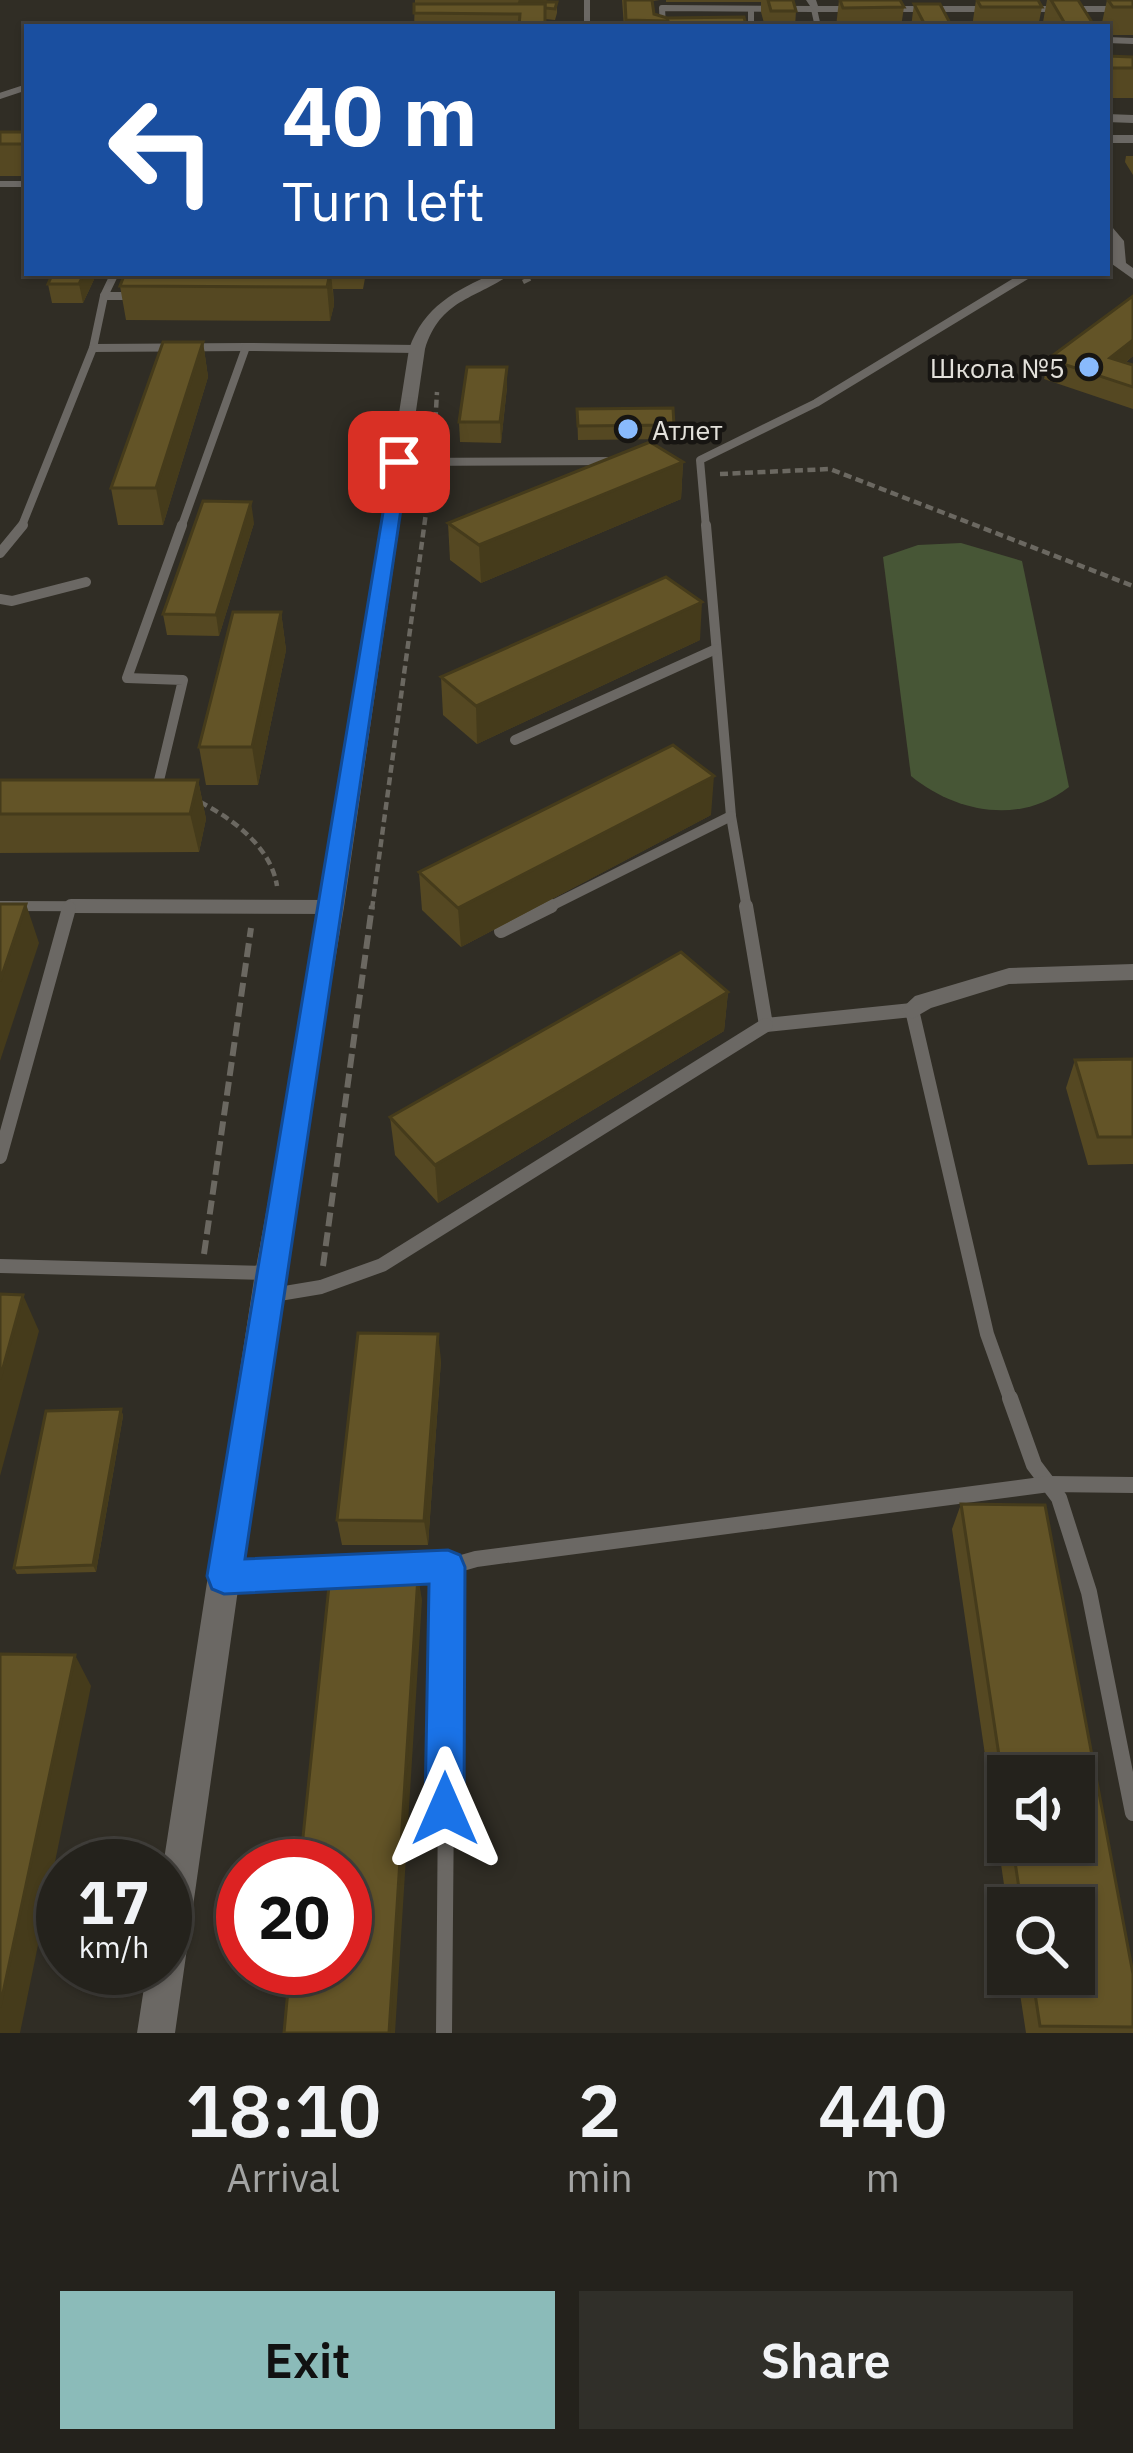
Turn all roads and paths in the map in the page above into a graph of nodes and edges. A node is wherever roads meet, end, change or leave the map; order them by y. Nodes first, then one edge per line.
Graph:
1 (812, 5) edge
2 (751, 9) junction
3 (938, 9) junction
4 (1074, 9) junction
5 (1133, 9) edge
6 (663, 24) edge
7 (751, 24) edge
8 (945, 24) edge
9 (1086, 24) edge
10 (1112, 243) edge
11 (1133, 275) edge
12 (114, 276) edge
13 (1025, 276) edge
14 (506, 282) edge
15 (104, 296) junction
16 (149, 296) edge
17 (246, 347) junction
18 (93, 348) junction
19 (417, 349) junction
20 (438, 378) dead end
21 (633, 460) edge
22 (678, 460) edge
23 (399, 462) junction
24 (433, 462) junction
25 (700, 467) junction
26 (0, 553) edge
27 (86, 582) dead end
28 (1133, 586) edge
29 (0, 598) edge
30 (716, 649) junction
31 (515, 740) dead end
32 (158, 785) junction
33 (133, 794) edge
34 (731, 816) junction
35 (0, 906) edge
36 (254, 907) junction
37 (274, 907) junction
38 (333, 907) junction
39 (69, 908) junction
40 (501, 931) dead end
41 (1133, 972) edge
42 (912, 1010) junction
43 (766, 1025) junction
44 (0, 1157) edge
45 (0, 1266) edge
46 (201, 1271) junction
47 (268, 1285) junction
48 (321, 1287) junction
49 (1049, 1484) junction
50 (1133, 1485) edge
51 (448, 1567) junction
52 (224, 1576) junction
53 (1133, 1813) edge
54 (156, 2033) edge
55 (444, 2033) edge

1 - 2 lane
1 - 3 street
2 - 6 lane
2 - 7 lane
3 - 4 street
3 - 8 lane
4 - 5 street
4 - 9 lane
10 - 11 street
12 - 15 lane
13 - 25 lane
14 - 19 street
15 - 16 lane
15 - 18 lane
17 - 18 lane
17 - 19 lane
17 - 32 lane
18 - 26 lane
19 - 23 street
20 - 24 path
21 - 24 lane
22 - 25 lane
23 - 24 lane
23 - 38 street
24 - 48 path
25 - 28 path
25 - 30 lane
27 - 29 lane
30 - 31 lane
30 - 34 lane
32 - 33 lane
32 - 37 path
34 - 40 lane
34 - 43 lane
35 - 39 lane
36 - 37 lane
36 - 39 lane
36 - 46 path
37 - 38 lane
38 - 47 street
39 - 44 lane
41 - 42 street
42 - 43 lane
42 - 49 lane
43 - 48 lane
45 - 46 lane
46 - 47 lane
47 - 48 lane
47 - 52 street
49 - 50 lane
49 - 51 lane
49 - 53 lane
51 - 52 lane
51 - 55 lane
52 - 54 street

